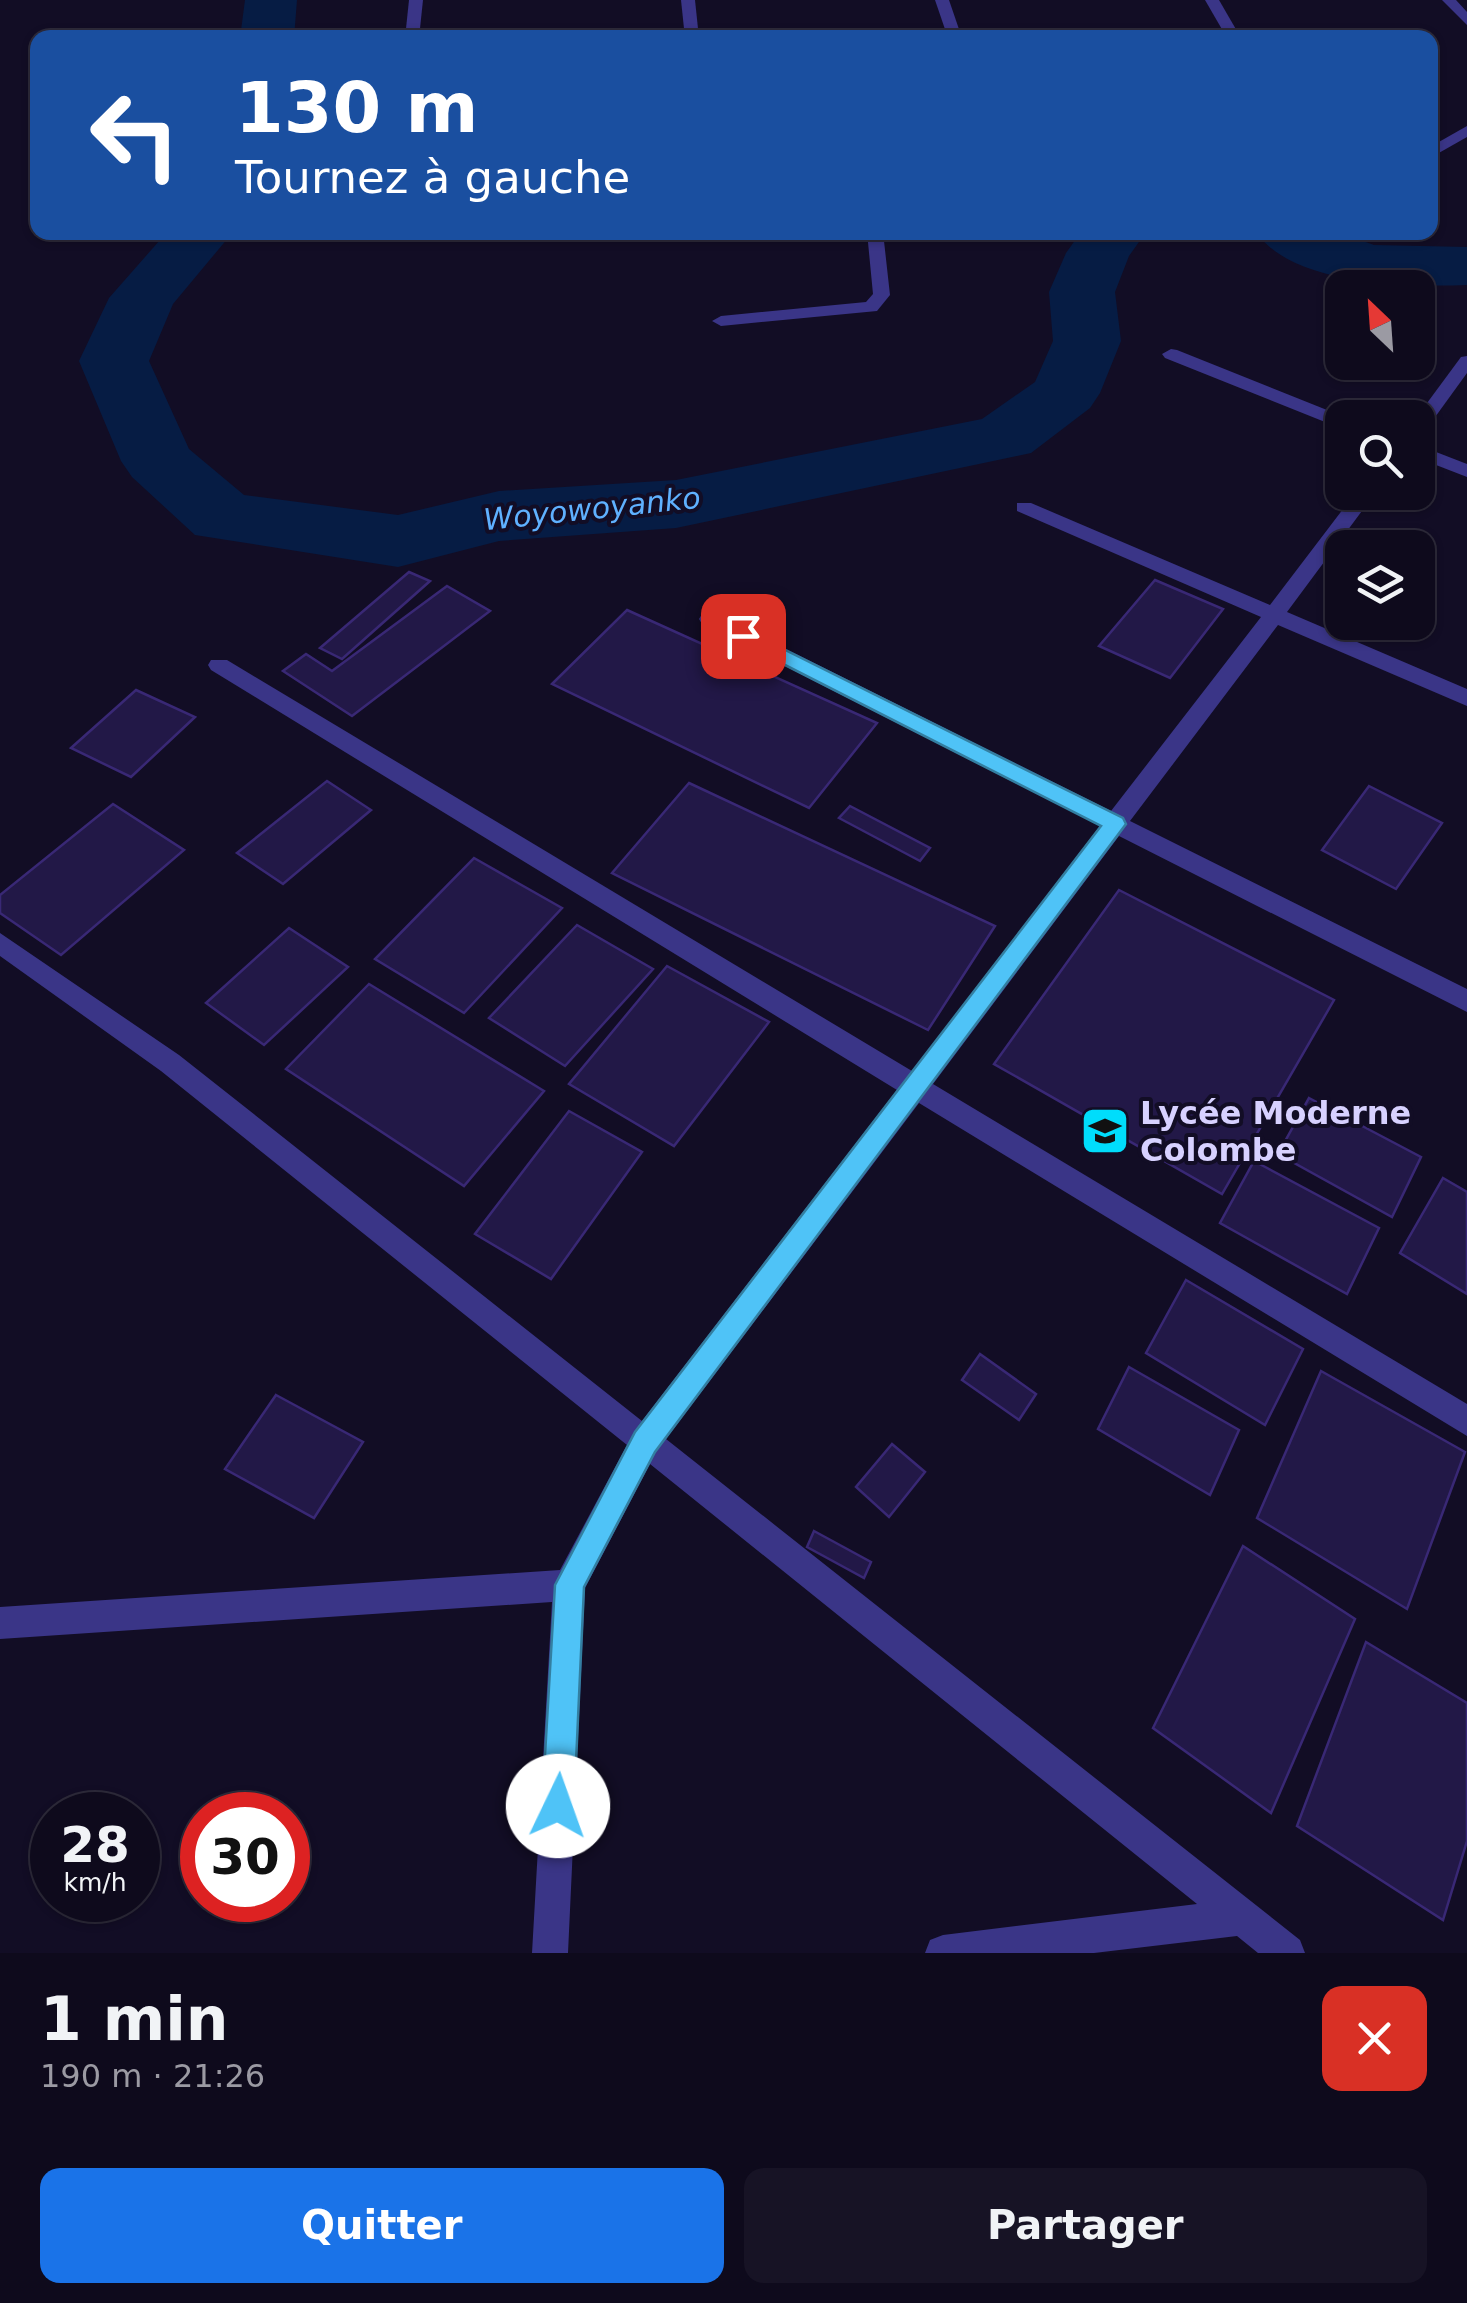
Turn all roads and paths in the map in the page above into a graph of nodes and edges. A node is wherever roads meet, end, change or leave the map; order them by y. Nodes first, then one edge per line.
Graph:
1 (416, 0) edge
2 (688, 0) edge
3 (942, 0) edge
4 (1212, 0) edge
5 (1449, 0) edge
6 (1467, 21) edge
7 (413, 30) edge
8 (691, 30) edge
9 (953, 30) edge
10 (1229, 30) edge
11 (1467, 130) edge
12 (1438, 148) edge
13 (876, 240) edge
14 (721, 321) dead end
15 (1170, 354) dead end
16 (1467, 362) edge
17 (1435, 404) edge
18 (1325, 415) edge
19 (1435, 458) edge
20 (1467, 470) edge
21 (1024, 507) dead end
22 (1354, 510) edge
23 (1274, 615) junction
24 (709, 619) dead end
25 (219, 665) dead end
26 (1467, 698) edge
27 (1115, 824) junction
28 (0, 944) edge
29 (1467, 1001) edge
30 (916, 1087) junction
31 (1467, 1421) edge
32 (645, 1442) junction
33 (570, 1585) junction
34 (0, 1623) edge
35 (1242, 1917) junction
36 (550, 1953) edge
37 (943, 1953) edge
38 (1287, 1953) edge

1 - 7 street
2 - 8 street
3 - 9 street
4 - 10 street
5 - 6 street
11 - 12 street
13 - 14 street
15 - 18 street
16 - 17 street
19 - 20 street
21 - 23 street
22 - 23 street
23 - 26 street
23 - 27 street
24 - 27 street
25 - 30 street
27 - 29 street
27 - 30 street
28 - 32 street
30 - 31 street
30 - 32 street
32 - 33 street
32 - 35 street
33 - 34 street
33 - 36 street
35 - 37 street
35 - 38 street

